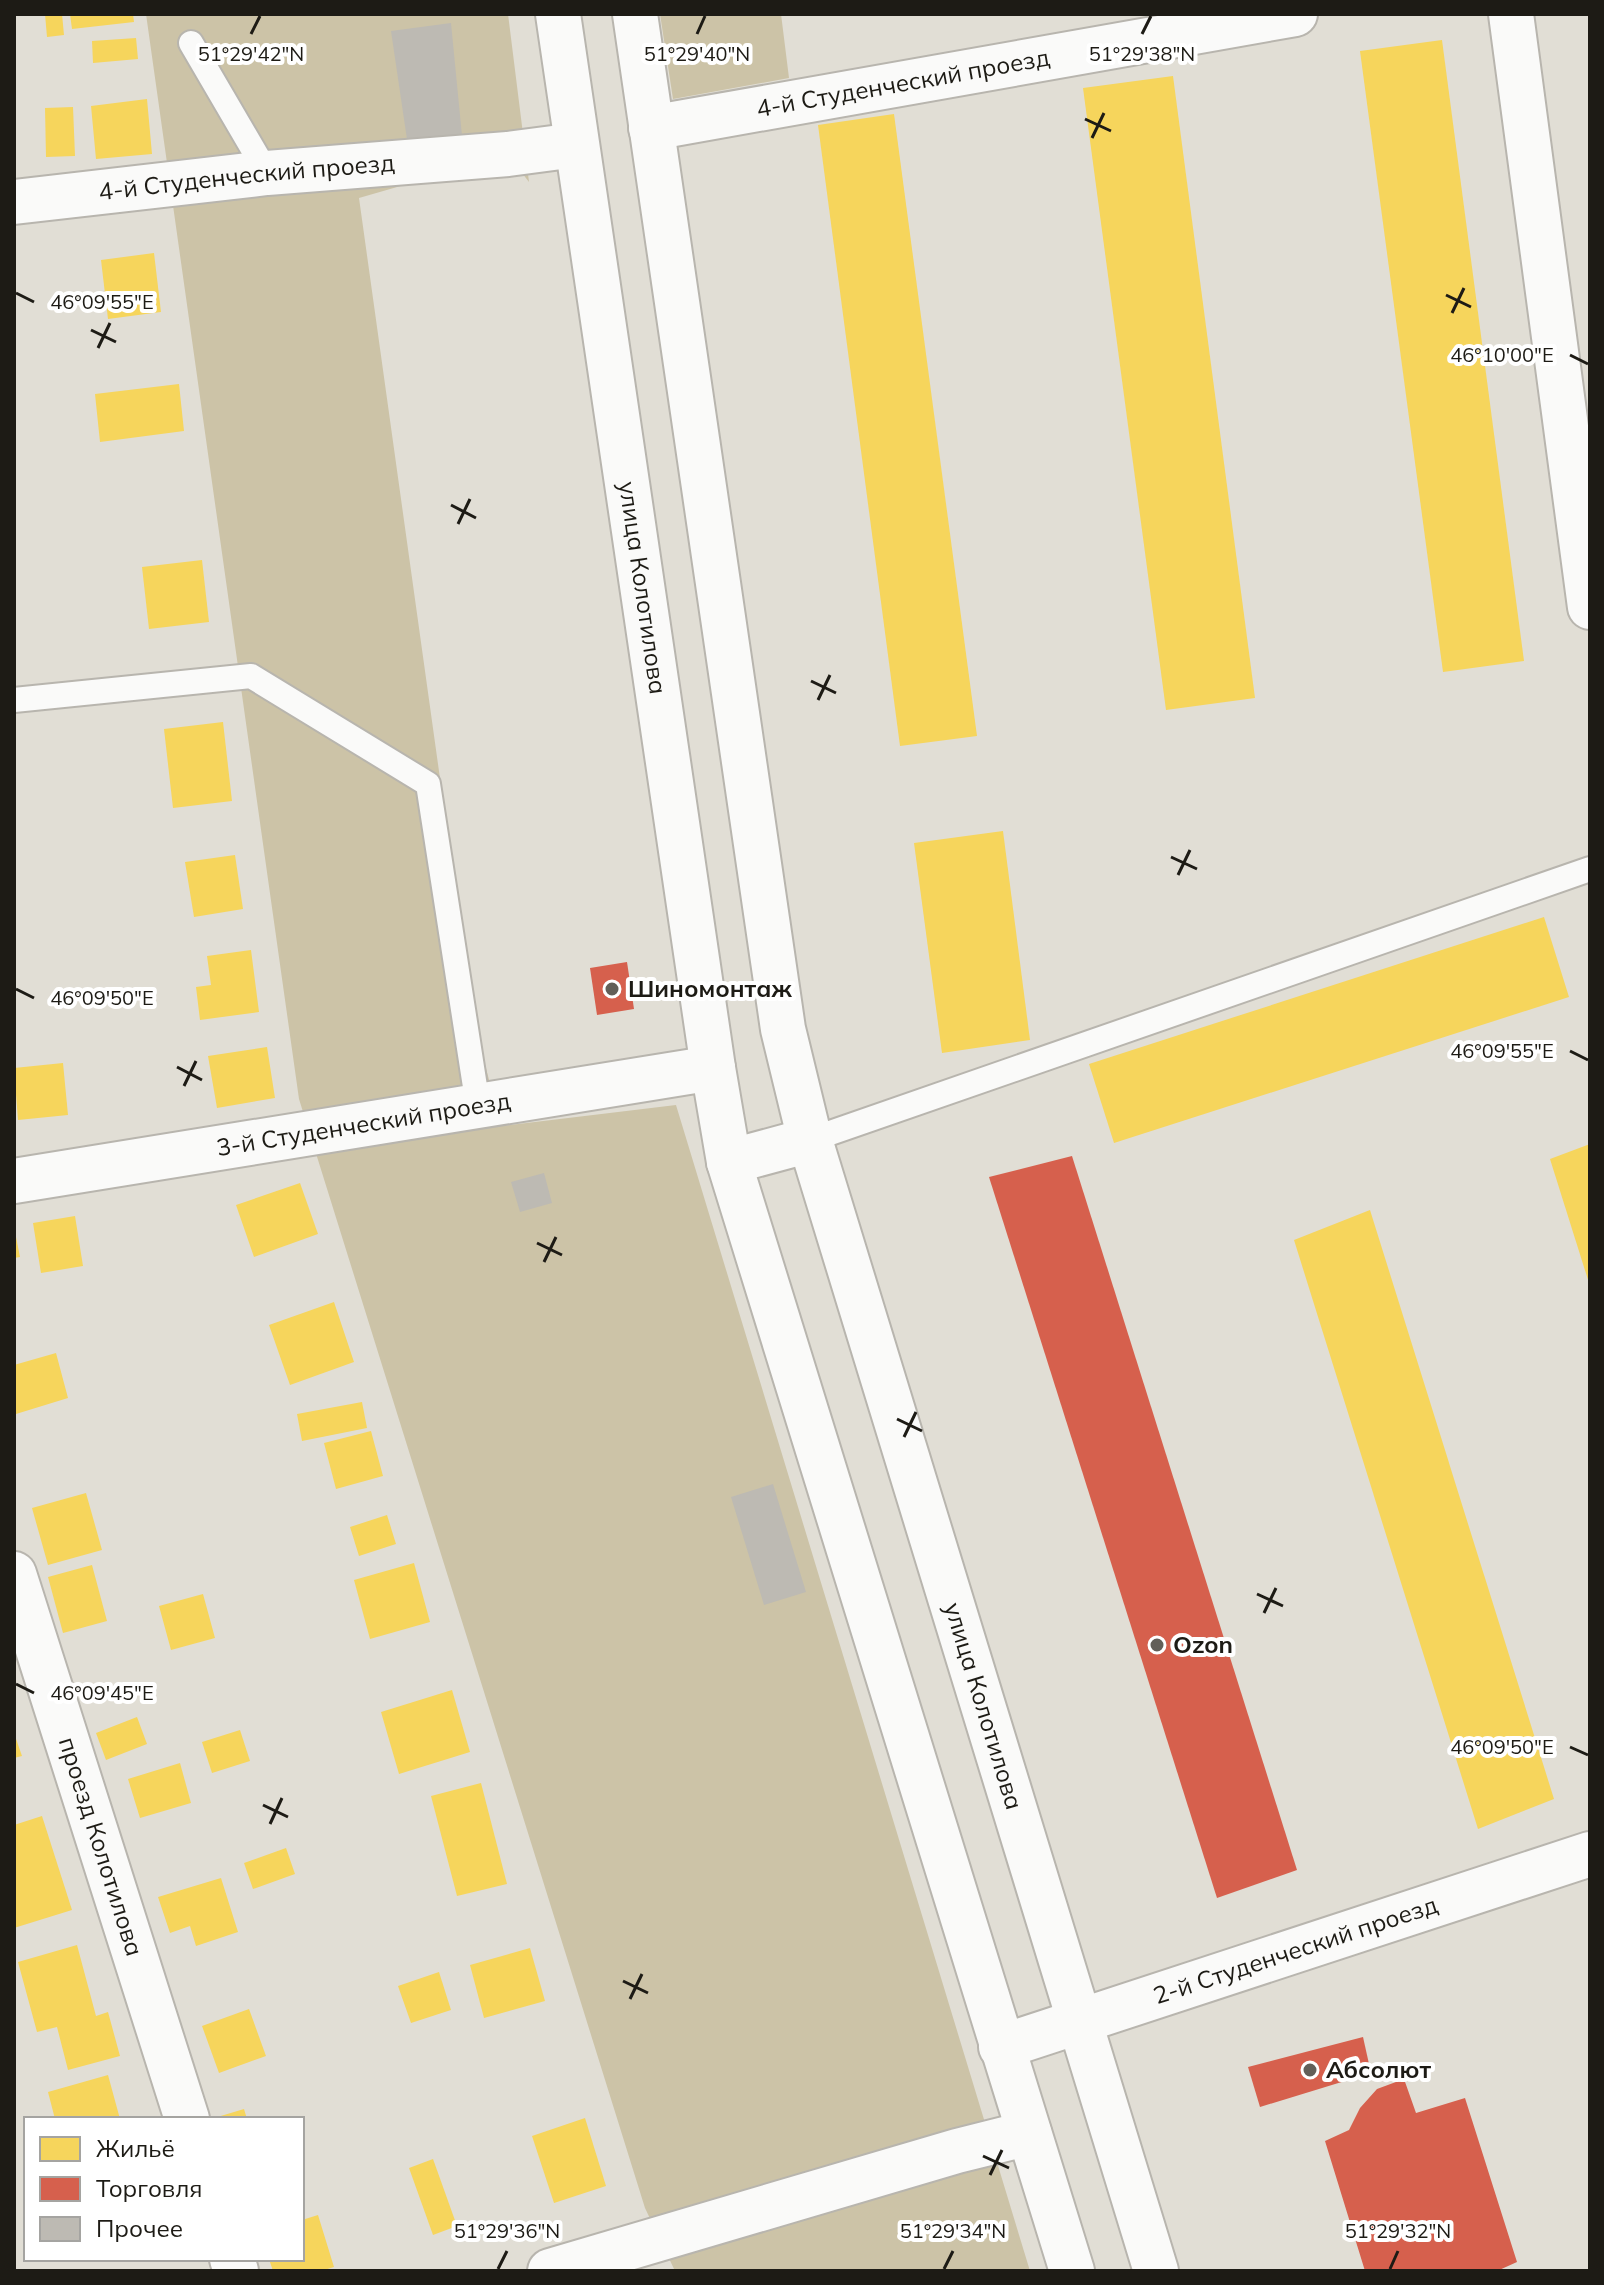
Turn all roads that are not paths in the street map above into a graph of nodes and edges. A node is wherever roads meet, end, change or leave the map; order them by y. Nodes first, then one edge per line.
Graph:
1 (558, 14) edge
2 (635, 14) edge
3 (1295, 14) edge
4 (1511, 14) edge
5 (191, 43) dead end
6 (651, 128) junction
7 (576, 145) junction
8 (267, 173) junction
9 (14, 202) edge
10 (1590, 607) edge
11 (14, 700) edge
12 (1590, 869) edge
13 (713, 1068) junction
14 (478, 1106) junction
15 (810, 1140) junction
16 (729, 1162) junction
17 (14, 1181) edge
18 (14, 1574) edge
19 (1590, 1854) edge
20 (1080, 2022) junction
21 (1001, 2047) junction
22 (186, 2117) edge
23 (1029, 2133) junction
24 (550, 2271) edge
25 (1072, 2271) edge
26 (1156, 2271) edge

1 - 7 main road, улица Колотилова
2 - 6 main road, улица Колотилова
3 - 6 main road, 4-й Студенческий проезд
4 - 10 main road
5 - 8 lane
6 - 15 main road, улица Колотилова
7 - 8 main road, 4-й Студенческий проезд
7 - 13 main road, улица Колотилова
8 - 9 main road, 4-й Студенческий проезд
11 - 14 lane
12 - 15 lane
13 - 14 main road, 3-й Студенческий проезд
13 - 16 main road, улица Колотилова
14 - 17 main road, 3-й Студенческий проезд
15 - 16 main road
15 - 20 main road, улица Колотилова
16 - 21 main road, улица Колотилова
18 - 22 main road, проезд Колотилова
19 - 20 main road, 2-й Студенческий проезд
20 - 21 main road, 2-й Студенческий проезд
20 - 26 main road, улица Колотилова
21 - 23 main road, улица Колотилова
23 - 24 main road
23 - 25 main road, улица Колотилова

